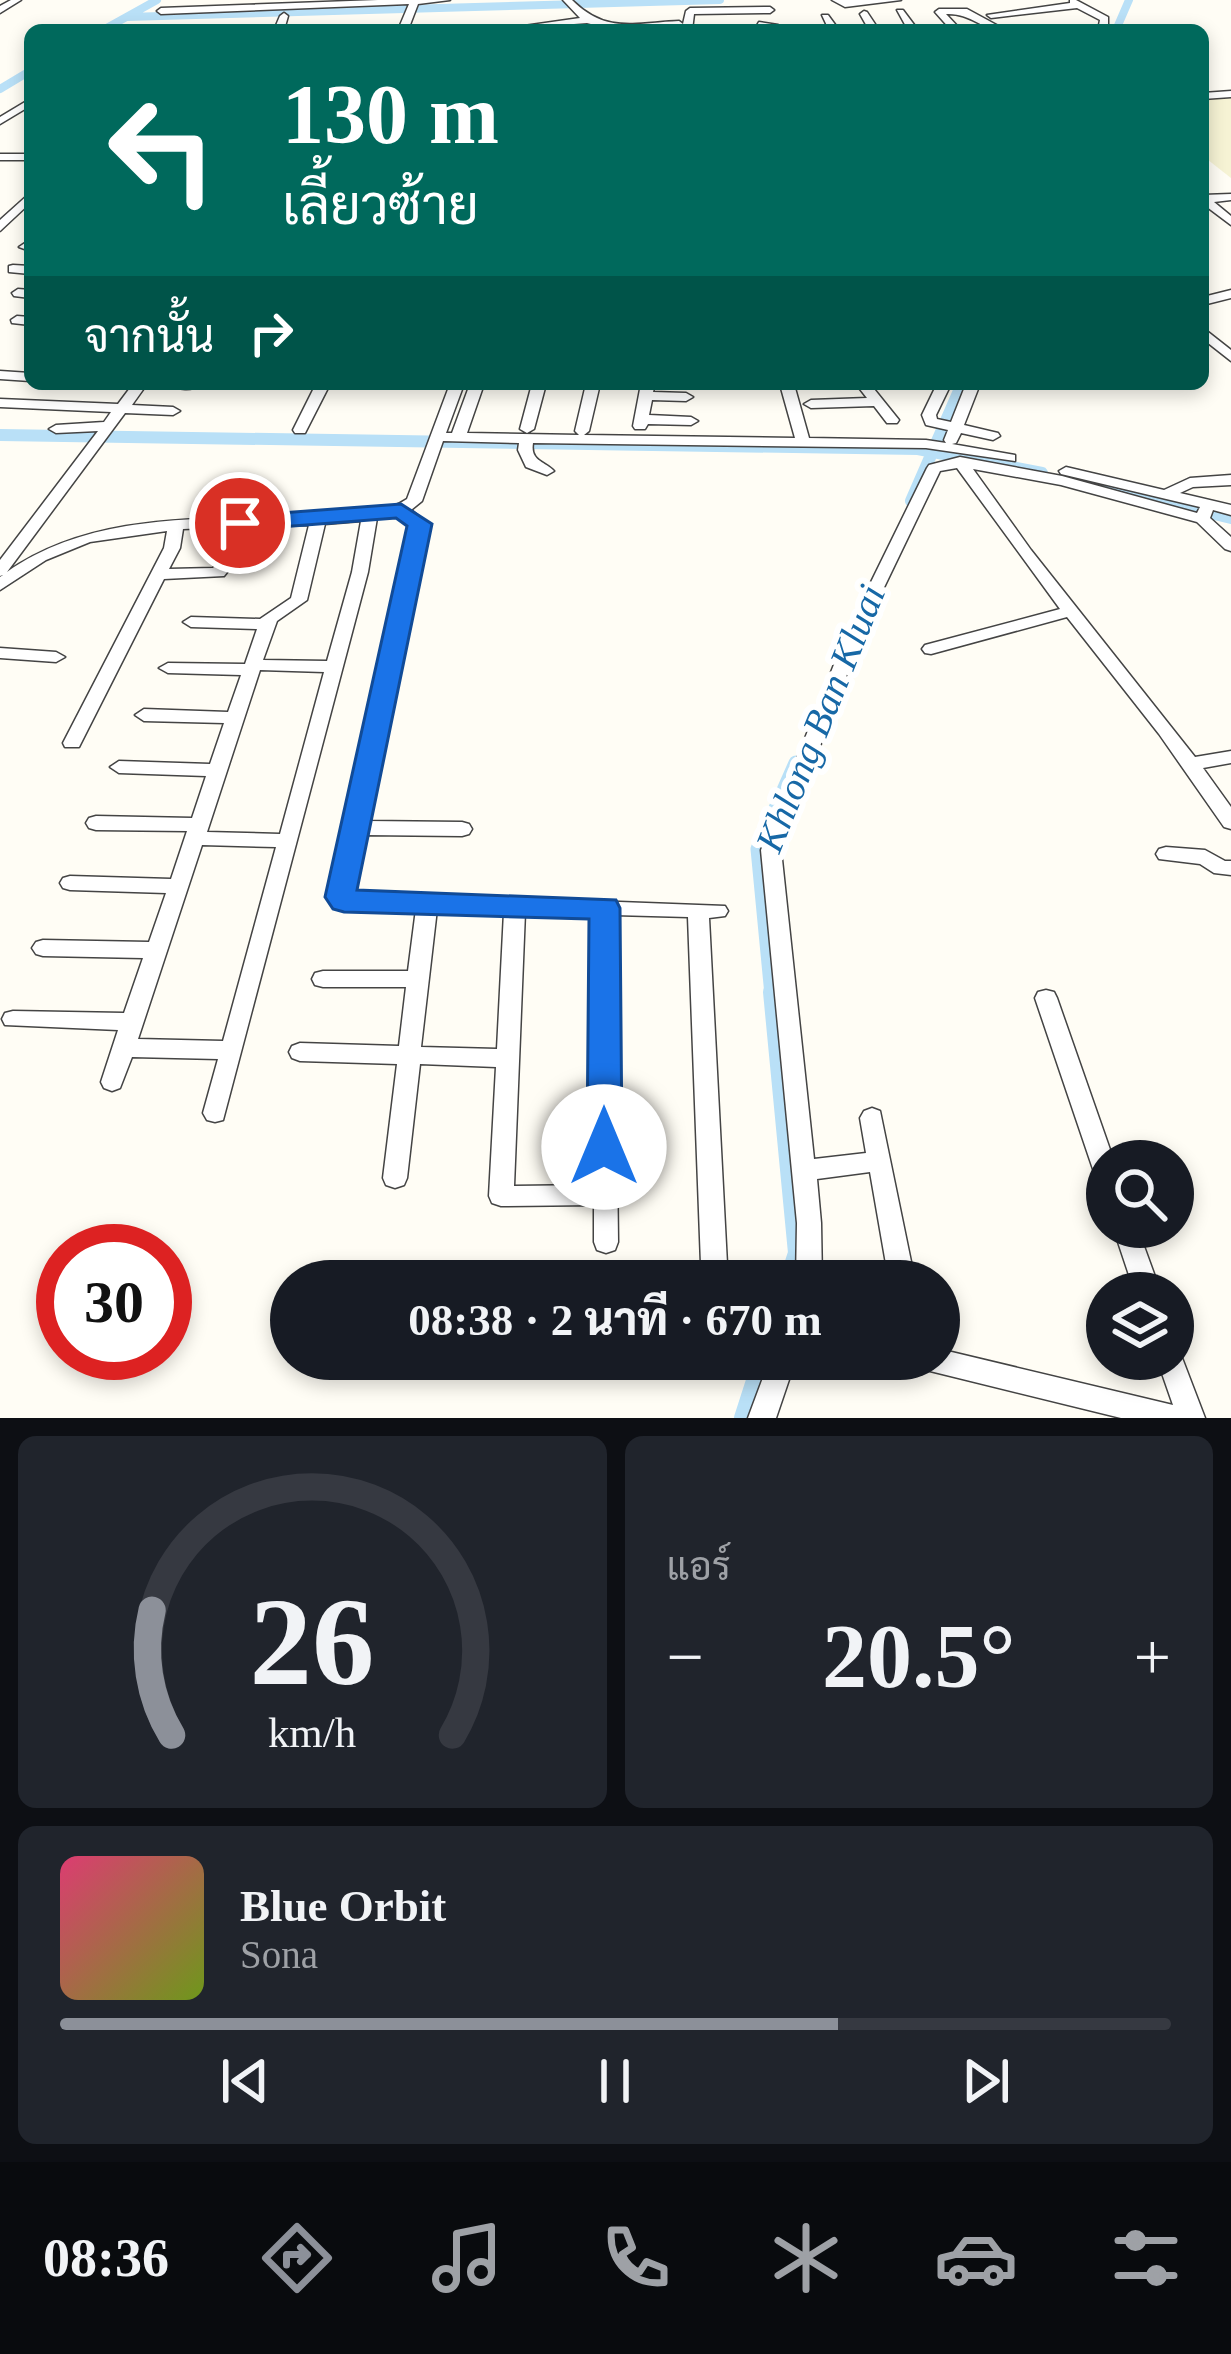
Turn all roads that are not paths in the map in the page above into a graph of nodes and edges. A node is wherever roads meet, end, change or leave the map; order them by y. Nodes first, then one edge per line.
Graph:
1 (17, 0) edge
2 (446, 0) edge
3 (1068, 0) edge
4 (838, 2) edge
5 (570, 3) edge
6 (1079, 5) junction
7 (415, 6) edge
8 (899, 6) edge
9 (0, 10) edge
10 (753, 10) junction
11 (770, 10) dead end
12 (161, 11) dead end
13 (864, 14) dead end
14 (1095, 14) junction
15 (991, 15) dead end
16 (284, 16) dead end
17 (826, 16) dead end
18 (1054, 18) dead end
19 (587, 20) junction
20 (281, 24) edge
21 (527, 24) edge
22 (604, 24) edge
23 (685, 24) edge
24 (758, 24) edge
25 (831, 24) edge
26 (870, 24) edge
27 (950, 24) edge
28 (988, 24) edge
29 (1105, 24) edge
30 (23, 210) edge
31 (0, 227) edge
32 (13, 269) dead end
33 (24, 270) edge
34 (1209, 338) edge
35 (1231, 358) edge
36 (135, 390) edge
37 (320, 390) edge
38 (455, 390) edge
39 (475, 390) edge
40 (538, 390) edge
41 (592, 390) edge
42 (647, 390) edge
43 (789, 390) edge
44 (868, 390) edge
45 (941, 390) edge
46 (970, 390) edge
47 (686, 397) dead end
48 (877, 402) junction
49 (0, 403) edge
50 (811, 404) dead end
51 (122, 409) junction
52 (173, 411) dead end
53 (892, 420) dead end
54 (691, 421) dead end
55 (56, 429) dead end
56 (300, 430) dead end
57 (582, 431) dead end
58 (101, 436) junction
59 (993, 436) dead end
60 (458, 437) junction
61 (526, 439) junction
62 (944, 439) junction
63 (437, 440) junction
64 (803, 442) junction
65 (547, 471) dead end
66 (1231, 480) edge
67 (1167, 494) junction
68 (1231, 510) edge
69 (401, 511) junction
70 (1205, 512) junction
71 (370, 516) junction
72 (318, 519) junction
73 (240, 523) junction
74 (176, 527) junction
75 (1231, 546) edge
76 (159, 574) junction
77 (2, 578) edge
78 (1071, 611) junction
79 (191, 622) dead end
80 (266, 624) junction
81 (931, 649) dead end
82 (0, 652) edge
83 (56, 657) dead end
84 (252, 667) junction
85 (335, 667) junction
86 (168, 668) dead end
87 (144, 716) dead end
88 (235, 718) junction
89 (72, 742) dead end
90 (1231, 757) edge
91 (1192, 763) junction
92 (119, 766) dead end
93 (217, 770) junction
94 (1231, 822) edge
95 (96, 823) dead end
96 (356, 828) junction
97 (462, 829) dead end
98 (196, 831) junction
99 (288, 841) junction
100 (1166, 854) dead end
101 (1231, 868) edge
102 (70, 883) dead end
103 (178, 886) junction
104 (427, 903) junction
105 (515, 905) junction
106 (604, 908) junction
107 (43, 948) dead end
108 (156, 950) junction
109 (323, 979) dead end
110 (418, 979) junction
111 (1046, 998) dead end
112 (13, 1019) dead end
113 (132, 1022) junction
114 (123, 1048) junction
115 (232, 1051) junction
116 (300, 1052) dead end
117 (410, 1053) junction
118 (506, 1058) junction
119 (112, 1082) dead end
120 (215, 1113) dead end
121 (872, 1118) dead end
122 (1095, 1140) edge
123 (880, 1162) junction
124 (804, 1170) junction
125 (395, 1178) dead end
126 (604, 1195) junction
127 (606, 1242) dead end
128 (714, 1260) edge
129 (811, 1260) edge
130 (898, 1260) edge
131 (960, 1366) edge
132 (776, 1380) edge
133 (1177, 1380) edge
134 (762, 1418) edge
135 (1174, 1418) edge
136 (1191, 1418) edge

1 - 9 street
2 - 7 street
3 - 6 street
4 - 8 street
5 - 19 street
6 - 14 street
6 - 15 street
7 - 12 street
10 - 11 street
10 - 23 street
10 - 24 street
13 - 26 street
14 - 18 street
14 - 29 street
16 - 20 street
17 - 25 street
19 - 21 street
19 - 22 street
27 - 28 street
30 - 31 street
32 - 33 street
34 - 35 street
36 - 51 street
37 - 56 street
38 - 63 street
39 - 60 street
40 - 61 street
41 - 57 street
42 - 47 street
42 - 54 street
43 - 64 street
44 - 48 street
45 - 62 street
46 - 62 street
48 - 50 street
48 - 53 street
49 - 51 street
51 - 52 street
51 - 58 street
55 - 58 street
58 - 77 street
59 - 62 street
60 - 61 street
60 - 63 street
61 - 64 street
61 - 65 street
62 - 64 street
62 - 67 street
62 - 70 street
62 - 78 street
62 - 124 street
63 - 69 street
66 - 67 street
67 - 70 street
68 - 70 street
69 - 71 street
69 - 96 street
70 - 75 street
71 - 72 street
71 - 85 street
72 - 73 street
72 - 80 street
73 - 74 street
73 - 76 street
74 - 76 street
74 - 77 street
76 - 89 street
78 - 81 street
78 - 91 street
79 - 80 street
80 - 84 street
82 - 83 street
84 - 85 street
84 - 86 street
84 - 88 street
85 - 99 street
87 - 88 street
88 - 93 street
90 - 91 street
91 - 94 street
92 - 93 street
93 - 98 street
95 - 98 street
96 - 97 street
96 - 104 street
98 - 99 street
98 - 103 street
99 - 115 street
100 - 101 street
102 - 103 street
103 - 108 street
104 - 105 street
104 - 110 street
105 - 106 street
105 - 118 street
106 - 126 street
106 - 128 street
107 - 108 street
108 - 113 street
109 - 110 street
110 - 117 street
111 - 122 street
112 - 113 street
113 - 114 street
114 - 115 street
114 - 119 street
115 - 120 street
116 - 117 street
117 - 118 street
117 - 125 street
118 - 126 street
121 - 123 street
123 - 124 street
123 - 130 street
124 - 129 street
126 - 127 street
131 - 135 street
132 - 134 street
133 - 136 street

